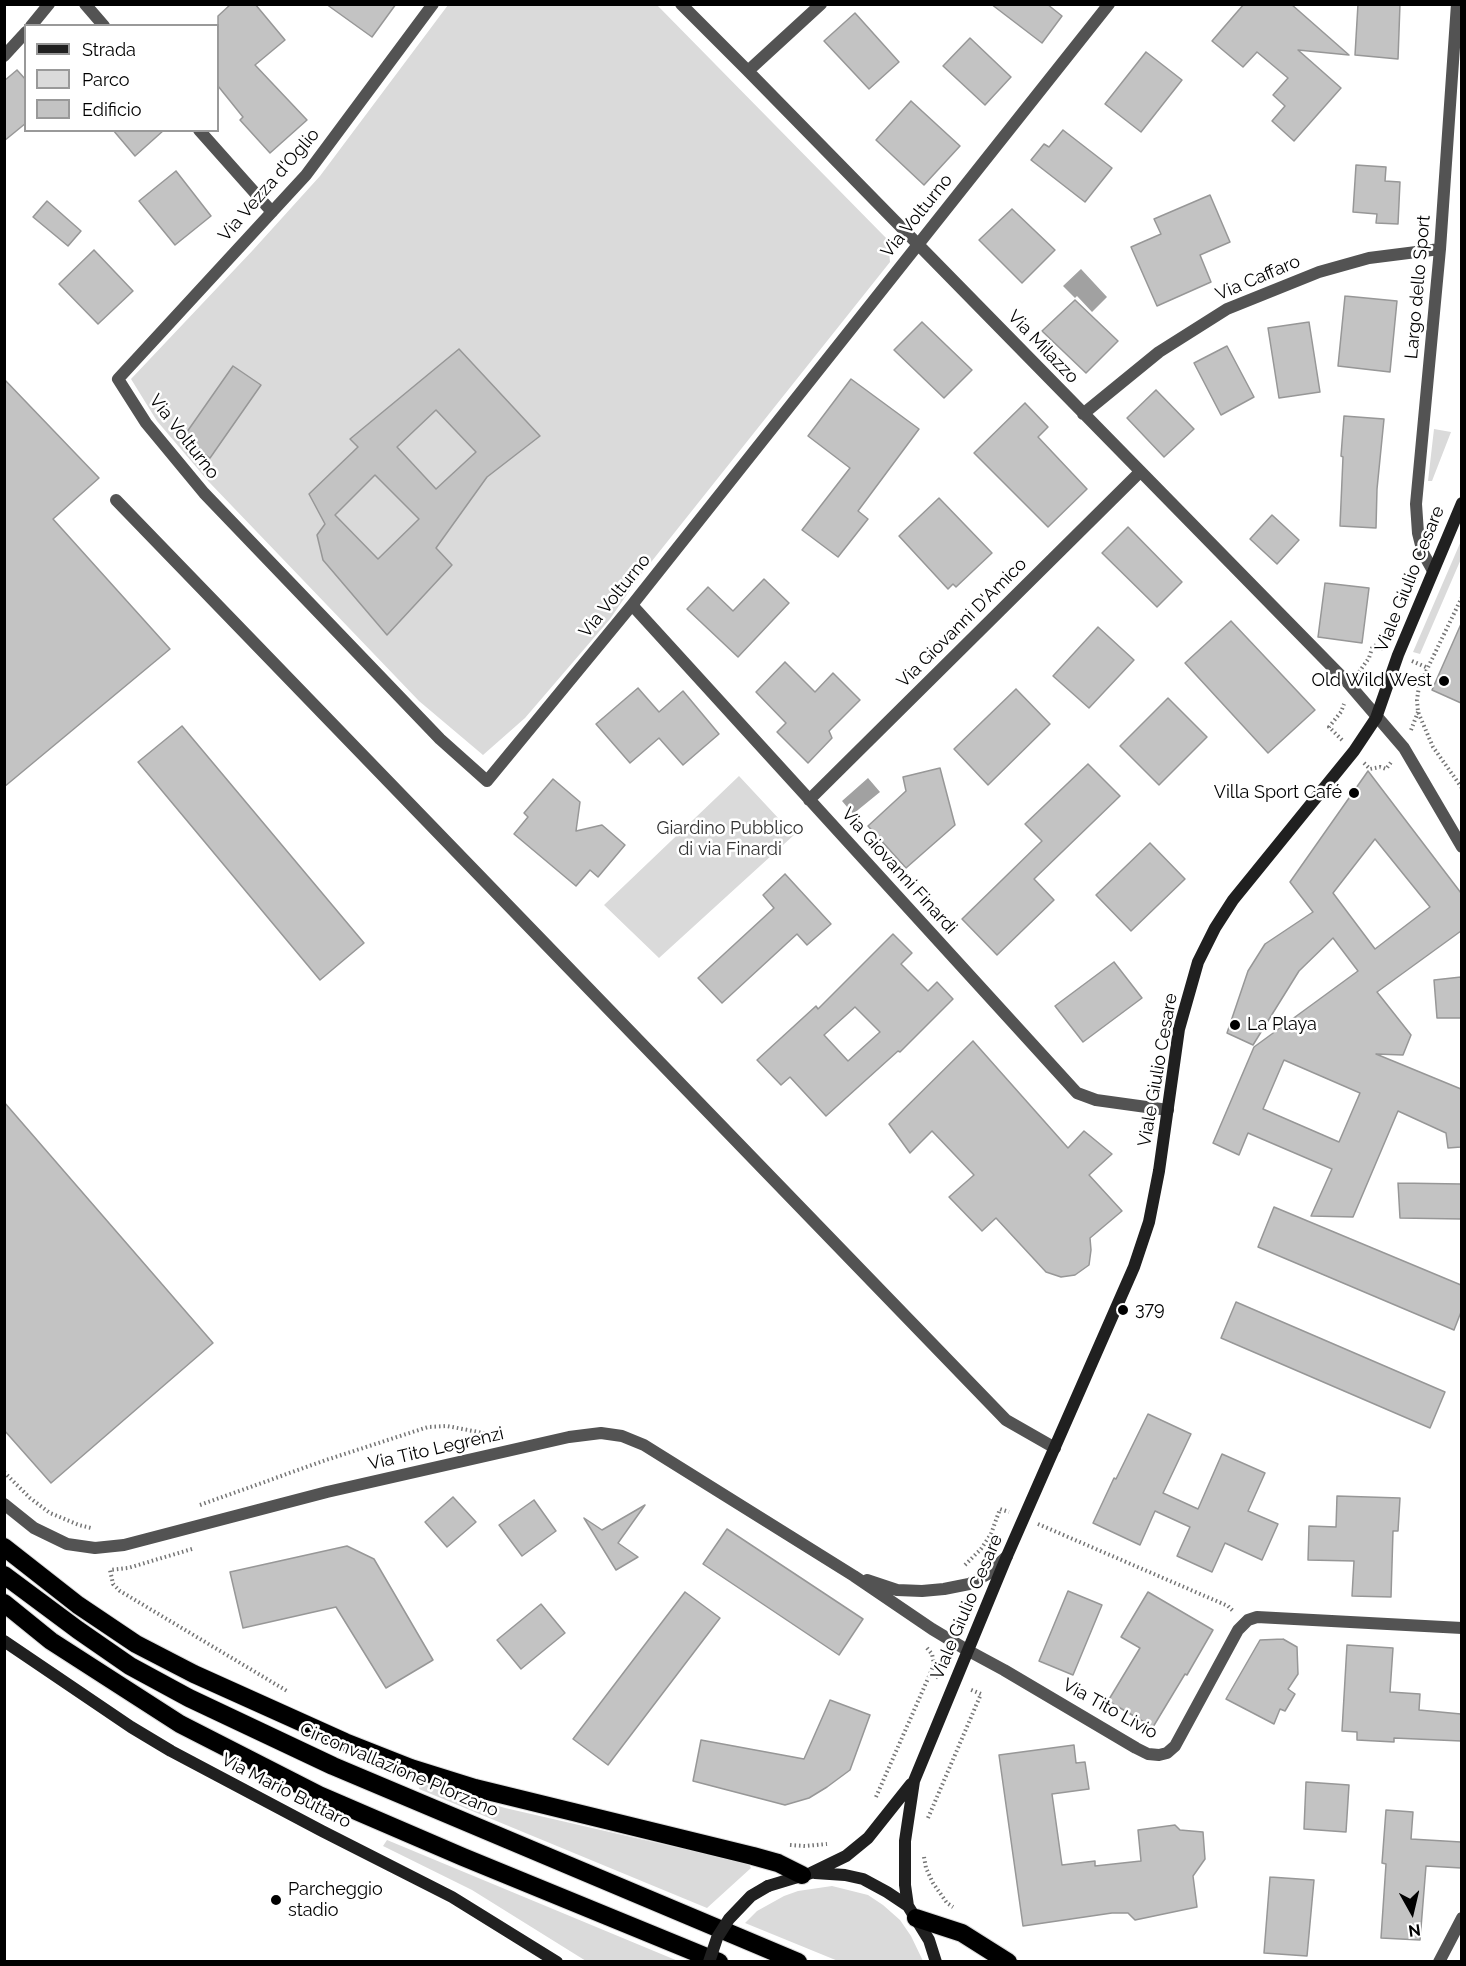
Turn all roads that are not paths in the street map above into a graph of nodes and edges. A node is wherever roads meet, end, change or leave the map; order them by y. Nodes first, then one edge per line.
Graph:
1 (49, 4) edge
2 (85, 4) edge
3 (434, 4) edge
4 (681, 4) edge
5 (821, 4) edge
6 (1109, 4) edge
7 (1457, 4) edge
8 (33, 24) edge
9 (102, 24) edge
10 (24, 34) edge
11 (4, 56) edge
12 (748, 71) junction
13 (201, 132) edge
14 (272, 212) junction
15 (918, 244) junction
16 (1440, 249) junction
17 (118, 379) joint
18 (1083, 414) junction
19 (1140, 472) junction
20 (116, 500) dead end
21 (1461, 502) edge
22 (1432, 569) junction
23 (632, 605) junction
24 (1376, 718) junction
25 (809, 800) junction
26 (1461, 847) edge
27 (1168, 1110) junction
28 (1055, 1448) junction
29 (4, 1504) edge
30 (4, 1547) edge
31 (1007, 1556) junction
32 (4, 1575) edge
33 (854, 1576) junction
34 (4, 1603) edge
35 (1461, 1628) edge
36 (4, 1641) edge
37 (968, 1650) junction
38 (914, 1781) junction
39 (806, 1874) junction
40 (912, 1912) junction
41 (1461, 1918) edge
42 (935, 1958) edge
43 (557, 1962) edge
44 (710, 1962) edge
45 (719, 1962) edge
46 (798, 1962) edge
47 (1008, 1962) edge
48 (1439, 1962) edge

1 - 8 street
2 - 9 street
3 - 14 street, Via Vezza d'Oglio
4 - 12 street, Via Milazzo
5 - 12 street
6 - 15 street, Via Volturno
7 - 16 street, Largo dello Sport
10 - 11 street
12 - 15 street, Via Milazzo
13 - 14 street
14 - 17 street, Via Vezza d'Oglio
15 - 18 street, Via Milazzo
15 - 23 street, Via Volturno
16 - 18 street, Via Caffaro
16 - 22 street, Largo dello Sport
17 - 23 street, Via Volturno
18 - 19 street, Via Milazzo
19 - 24 street, Via Milazzo
19 - 25 street, Via Giovanni D'Amico
20 - 28 street
21 - 22 street, Viale Giulio Cesare
22 - 24 street, Viale Giulio Cesare
23 - 25 street, Via Giovanni Finardi
24 - 26 street, Via Milazzo
24 - 27 street, Viale Giulio Cesare
25 - 27 street, Via Giovanni Finardi
27 - 28 street, Viale Giulio Cesare
28 - 31 street, Viale Giulio Cesare
29 - 33 street, Via Tito Legrenzi
30 - 39 highway
31 - 33 street, Via Tito Legrenzi
31 - 37 street, Viale Giulio Cesare
32 - 46 highway, Circonvallazione Plorzano
33 - 37 street, Via Tito Legrenzi
34 - 45 highway
35 - 37 street, Via Tito Livio
36 - 43 street, Via Mario Buttaro
37 - 38 street, Viale Giulio Cesare
38 - 39 street, Viale Giulio Cesare
38 - 40 street, Viale Giulio Cesare
39 - 40 street, Viale Giulio Cesare
39 - 44 street, Viale Giulio Cesare, bridge
40 - 42 street, Viale Giulio Cesare
40 - 47 highway
41 - 48 street

